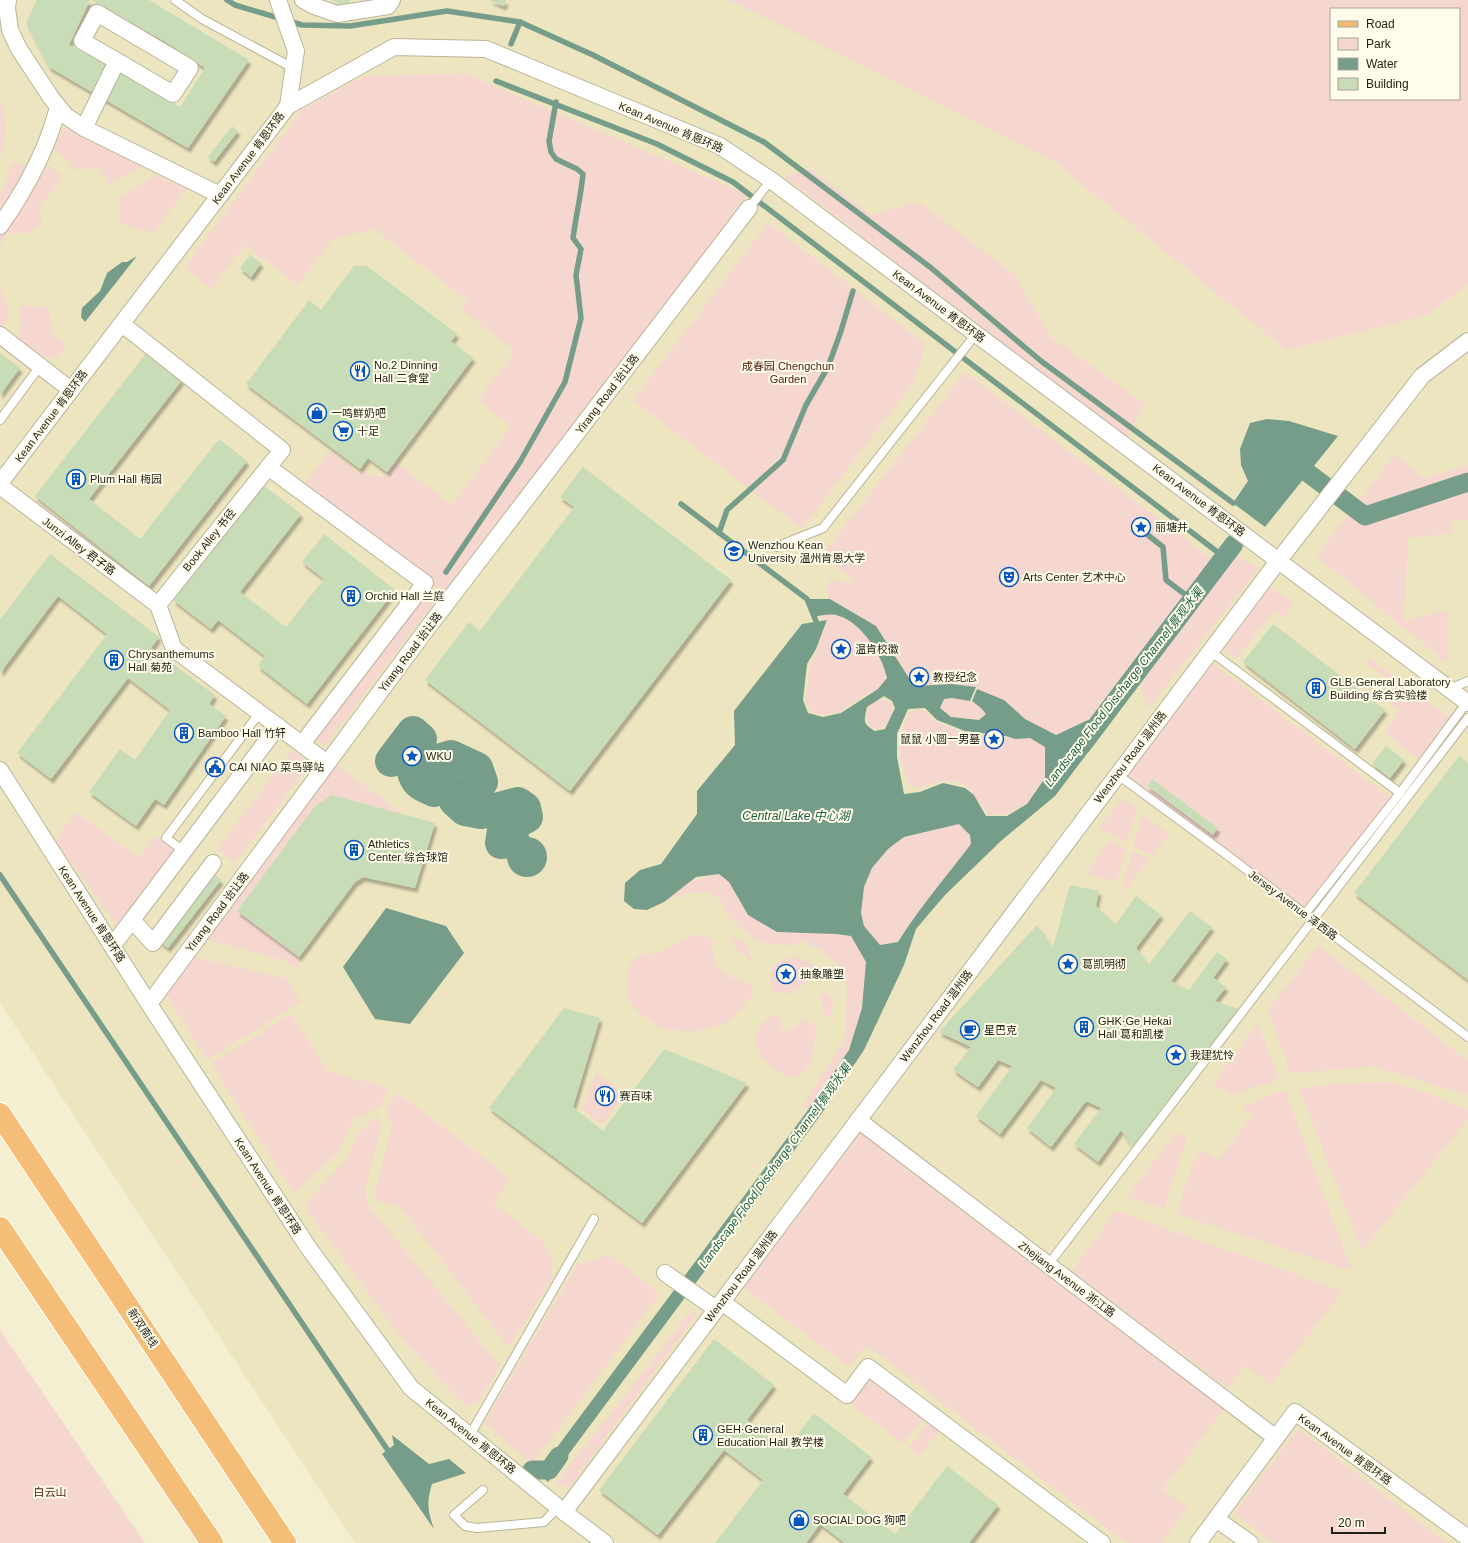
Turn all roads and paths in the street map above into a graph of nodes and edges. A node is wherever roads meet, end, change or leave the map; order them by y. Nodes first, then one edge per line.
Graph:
1 (8, 0) edge
2 (175, 0) edge
3 (278, 0) edge
4 (303, 0) edge
5 (392, 0) edge
6 (117, 61) junction
7 (293, 68) junction
8 (288, 106) junction
9 (58, 107) junction
10 (84, 128) junction
11 (767, 185) junction
12 (220, 195) junction
13 (749, 208) joint
14 (0, 226) edge
15 (122, 324) junction
16 (976, 334) junction
17 (0, 335) edge
18 (1468, 341) edge
19 (40, 366) junction
20 (71, 390) junction
21 (0, 420) edge
22 (268, 467) junction
23 (0, 484) edge
24 (776, 547) dead end
25 (1279, 560) junction
26 (158, 605) junction
27 (1210, 651) junction
28 (1468, 681) edge
29 (1450, 689) junction
30 (1468, 702) edge
31 (260, 712) junction
32 (1468, 718) edge
33 (278, 726) junction
34 (302, 744) junction
35 (327, 763) junction
36 (0, 770) edge
37 (1118, 775) junction
38 (1400, 793) junction
39 (184, 852) junction
40 (213, 863) dead end
41 (1305, 914) junction
42 (132, 920) junction
43 (1313, 920) junction
44 (112, 946) junction
45 (149, 1004) junction
46 (1468, 1037) edge
47 (0, 1114) edge
48 (858, 1120) junction
49 (594, 1219) dead end
50 (0, 1228) edge
51 (1048, 1265) junction
52 (665, 1273) dead end
53 (718, 1306) junction
54 (470, 1436) junction
55 (1276, 1438) junction
56 (483, 1490) dead end
57 (561, 1510) junction
58 (1216, 1518) junction
59 (1468, 1538) edge
60 (212, 1543) edge
61 (285, 1543) edge
62 (605, 1543) edge
63 (1102, 1543) edge
64 (1198, 1543) edge
65 (1250, 1543) edge

1 - 9 street
2 - 7 lane
3 - 7 street
4 - 5 street
6 - 6 street
6 - 10 street
7 - 8 street
8 - 11 street, Kean Avenue 肯恩环路
8 - 12 street, Kean Avenue 肯恩环路
9 - 10 street
9 - 14 street
10 - 12 street
11 - 13 lane
11 - 16 street, Kean Avenue 肯恩环路
12 - 15 street, Kean Avenue 肯恩环路
13 - 35 street, Yirang Road 诒让路
15 - 20 street, Kean Avenue 肯恩环路
15 - 22 street, Book Alley 书径
16 - 24 lane
16 - 25 street, Kean Avenue 肯恩环路
17 - 19 street
18 - 25 street, Wenzhou Road 温州路
19 - 20 street
19 - 21 lane
20 - 23 street, Kean Avenue 肯恩环路
22 - 26 street, Book Alley 书径
22 - 34 street
23 - 26 street, Junzi Alley 君子路
25 - 27 street, Wenzhou Road 温州路
25 - 29 street, Kean Avenue 肯恩环路
26 - 31 street
27 - 37 street, Wenzhou Road 温州路
27 - 38 lane
28 - 29 lane
29 - 30 street, Kean Avenue 肯恩环路
30 - 38 lane
31 - 33 street
31 - 39 lane
32 - 43 lane
33 - 34 street
33 - 39 street
34 - 35 street
35 - 45 street, Yirang Road 诒让路
36 - 44 street, Kean Avenue 肯恩环路
37 - 41 lane, Jersey Avenue 泽西路
37 - 48 street, Wenzhou Road 温州路
38 - 41 lane
39 - 42 street
40 - 42 street
41 - 43 lane, Jersey Avenue 泽西路
42 - 44 street
43 - 46 lane, Jersey Avenue 泽西路
43 - 51 lane
44 - 45 street, Kean Avenue 肯恩环路
45 - 54 street, Kean Avenue 肯恩环路
47 - 61 main road, 新双南线
48 - 51 street, Zhejiang Avenue 浙江路
48 - 53 street, Wenzhou Road 温州路
49 - 54 lane
50 - 60 main road
51 - 55 street, Zhejiang Avenue 浙江路
52 - 53 street
53 - 57 street, Wenzhou Road 温州路
53 - 63 street
54 - 57 street, Kean Avenue 肯恩环路
55 - 58 street, Kean Avenue 肯恩环路
55 - 59 street, Kean Avenue 肯恩环路
56 - 57 lane
57 - 62 street, Kean Avenue 肯恩环路
58 - 64 street, Kean Avenue 肯恩环路
58 - 65 street

